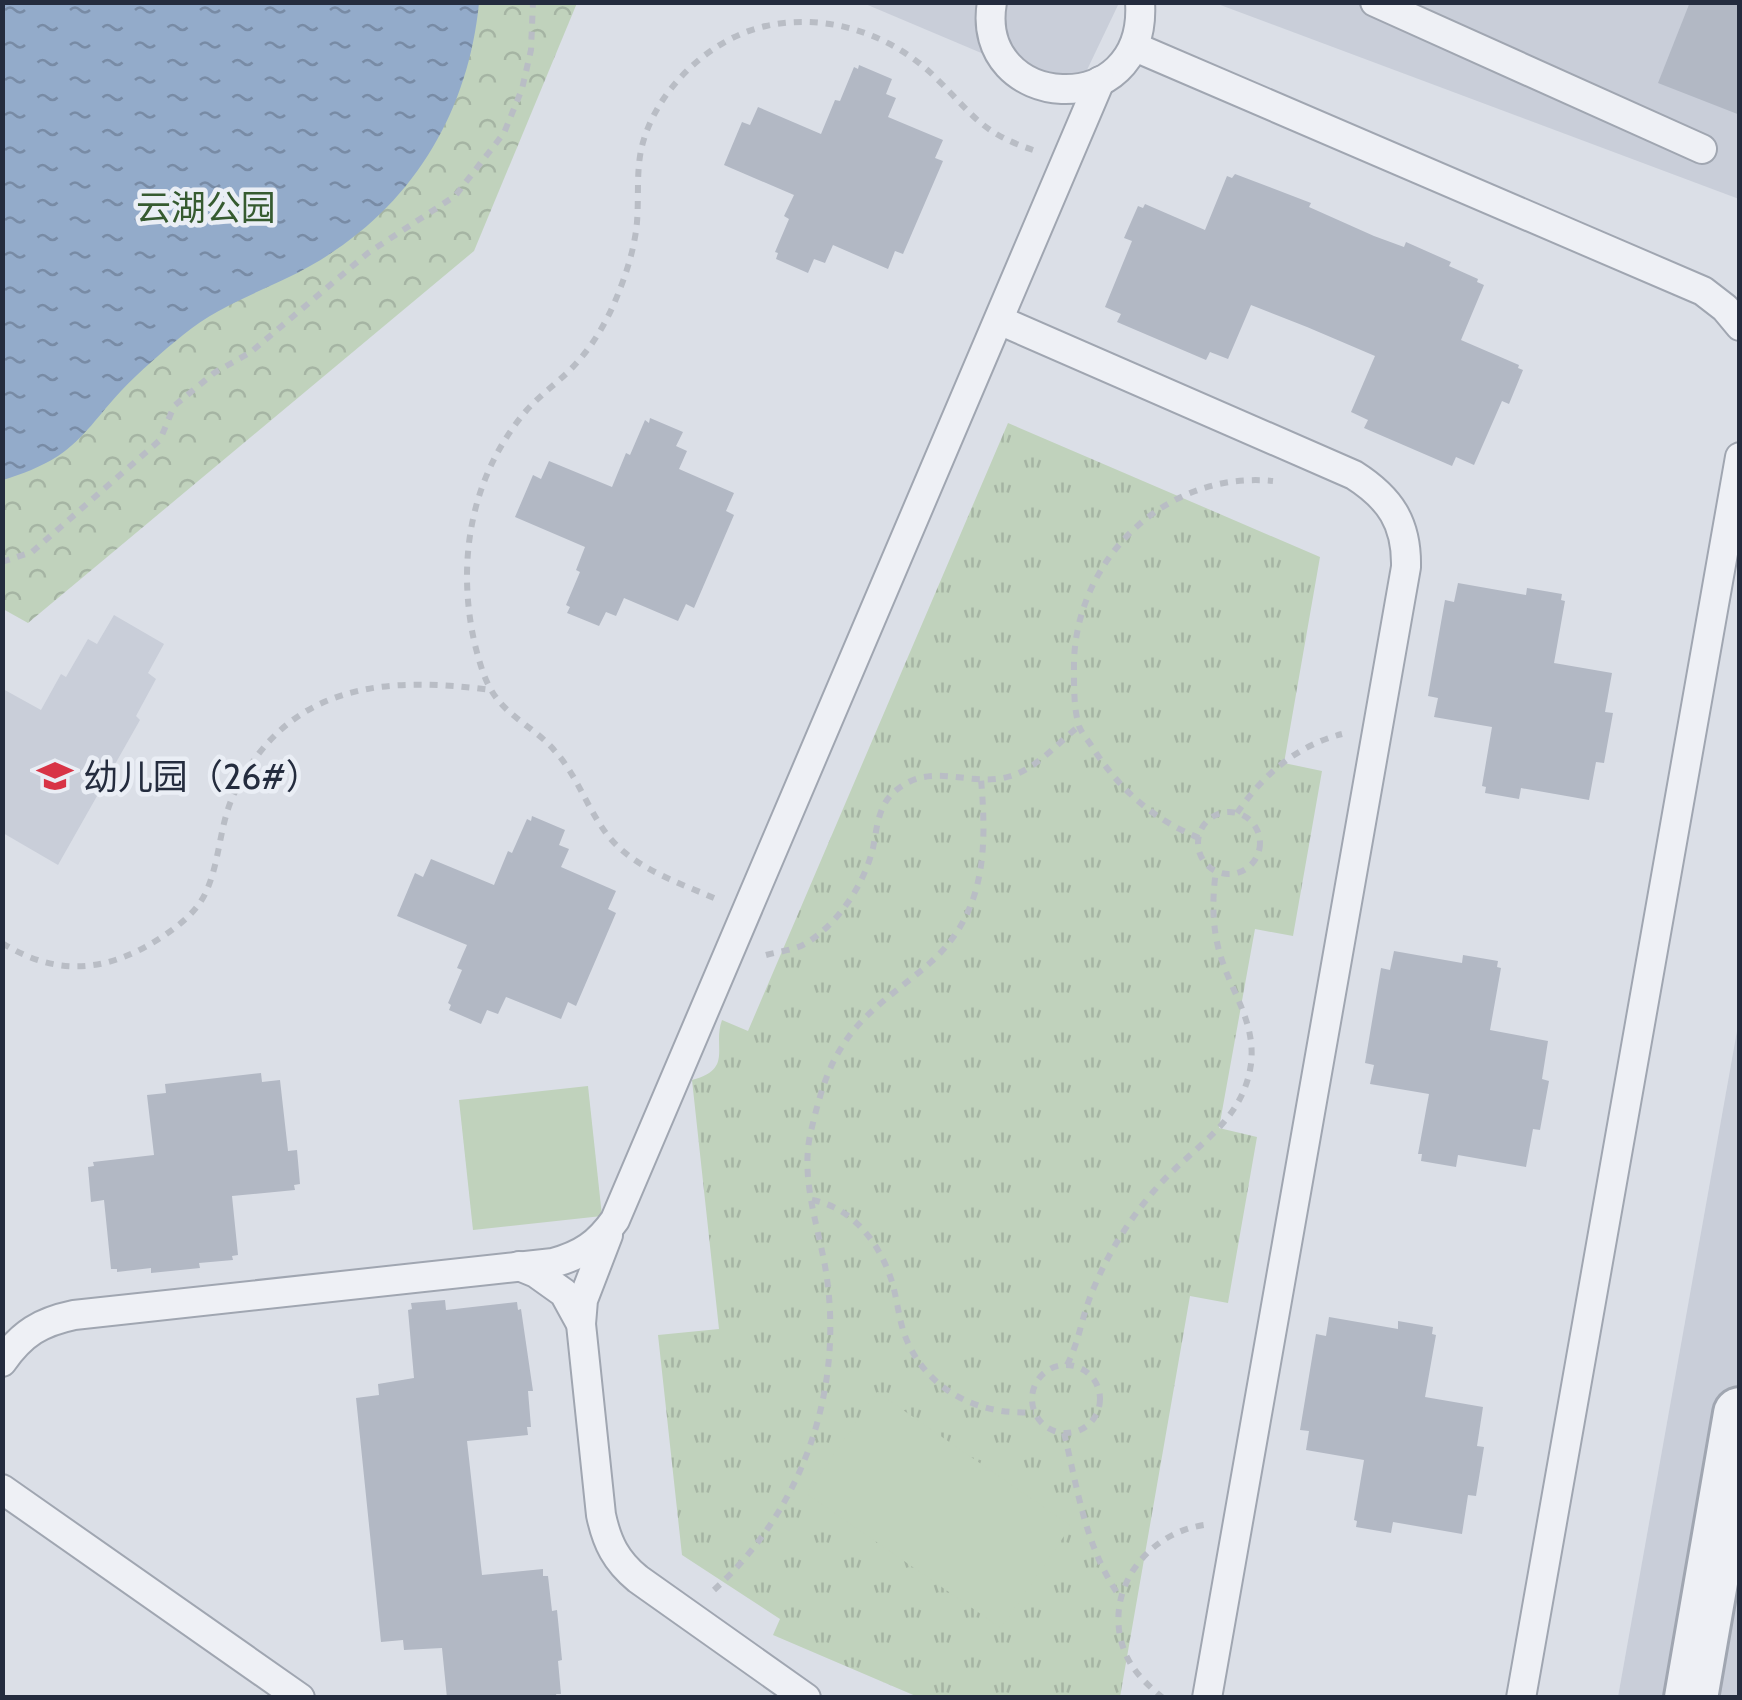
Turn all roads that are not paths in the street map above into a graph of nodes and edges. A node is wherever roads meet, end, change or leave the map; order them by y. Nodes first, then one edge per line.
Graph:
1 (992, 2) edge
2 (1140, 2) edge
3 (1375, 2) edge
4 (1135, 47) junction
5 (1100, 81) junction
6 (1702, 149) dead end
7 (998, 320) junction
8 (1740, 326) edge
9 (1740, 457) edge
10 (615, 1220) junction
11 (518, 1266) junction
12 (581, 1324) junction
13 (2, 1362) edge
14 (1740, 1414) edge
15 (2, 1489) edge
16 (300, 1698) edge
17 (806, 1698) edge
18 (1207, 1698) edge
19 (1521, 1698) edge
20 (1691, 1698) edge

1 - 5 lane
2 - 4 lane
3 - 6 lane
4 - 5 lane
4 - 8 lane
5 - 7 lane
7 - 10 lane
7 - 18 lane
9 - 19 lane
10 - 11 lane
10 - 12 lane
11 - 12 lane
11 - 13 lane
12 - 17 lane
14 - 20 street
15 - 16 lane

